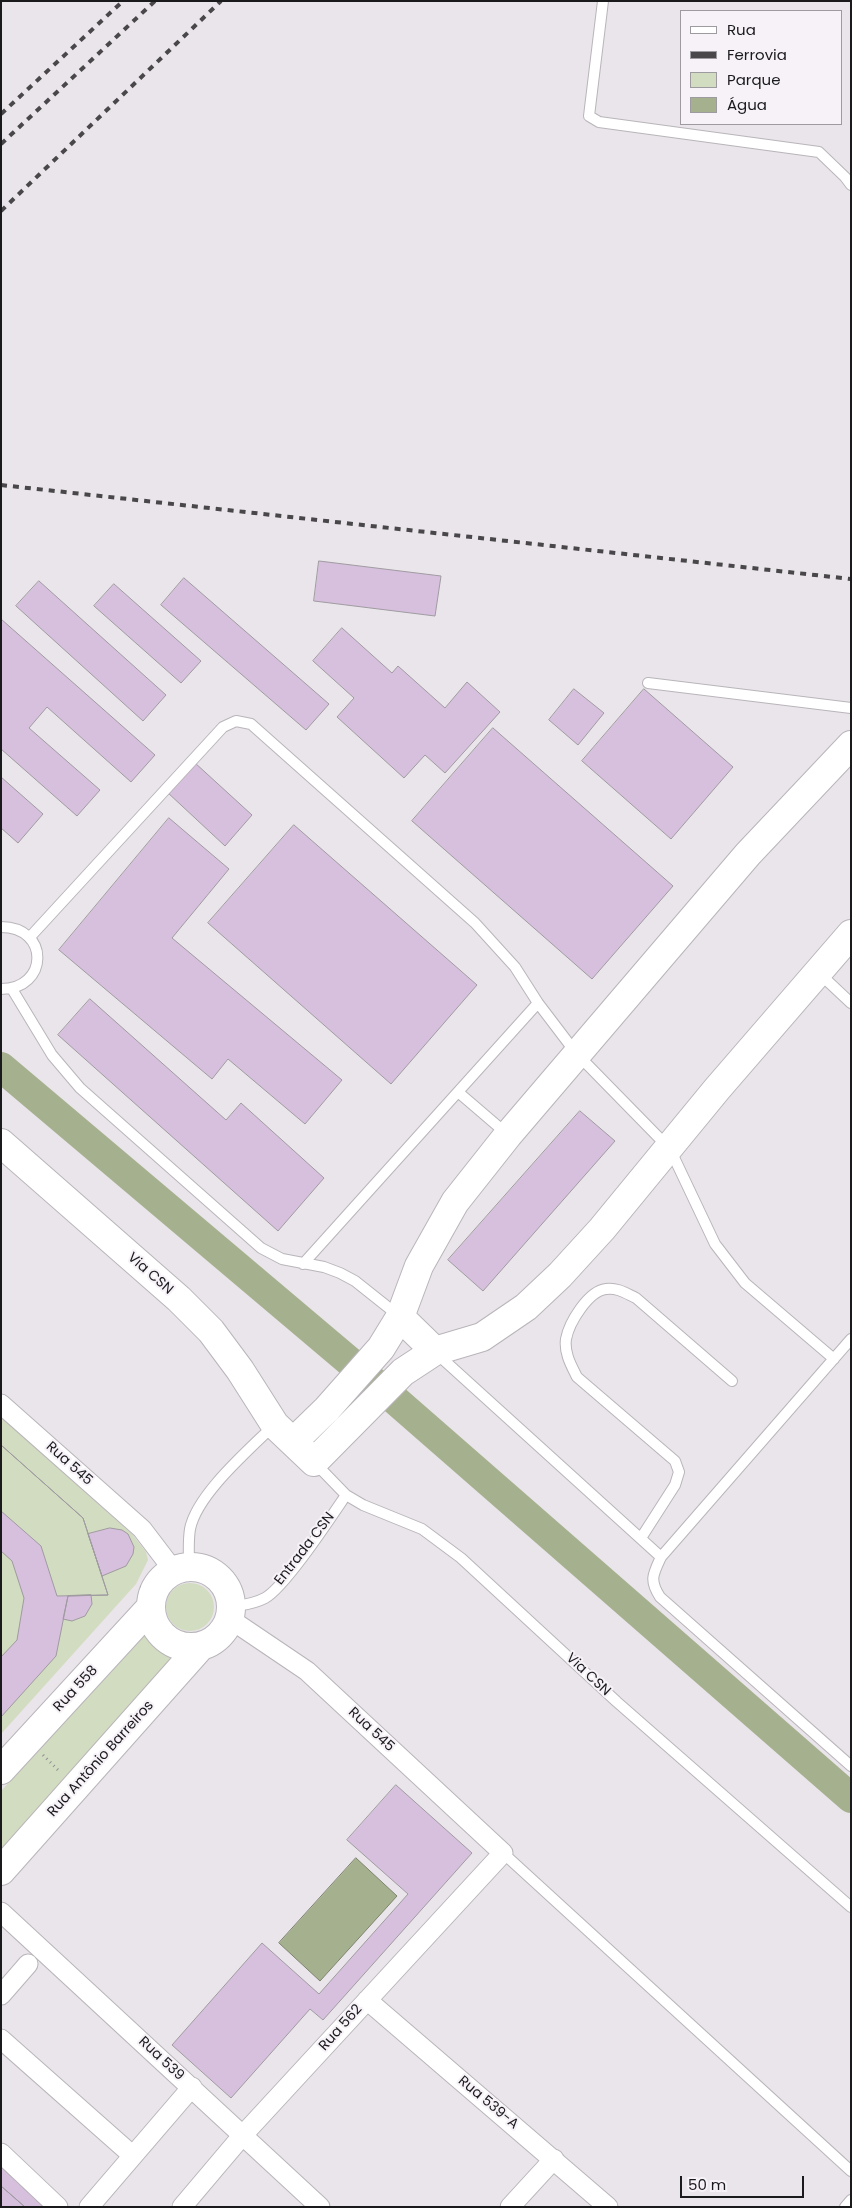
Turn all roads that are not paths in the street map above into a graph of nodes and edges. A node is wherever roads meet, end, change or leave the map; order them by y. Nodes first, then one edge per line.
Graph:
1 (603, 1) edge
2 (851, 185) edge
3 (648, 683) dead end
4 (851, 708) edge
5 (851, 745) edge
6 (1, 927) edge
7 (851, 934) edge
8 (30, 938) junction
9 (818, 972) junction
10 (7, 989) edge
11 (538, 1003) junction
12 (851, 1003) edge
13 (576, 1054) junction
14 (458, 1092) junction
15 (508, 1135) junction
16 (1, 1143) edge
17 (670, 1149) junction
18 (303, 1264) junction
19 (400, 1317) junction
20 (851, 1339) edge
21 (435, 1352) junction
22 (834, 1359) junction
23 (732, 1382) dead end
24 (1, 1404) edge
25 (284, 1433) junction
26 (314, 1462) junction
27 (346, 1495) junction
28 (641, 1538) junction
29 (661, 1557) junction
30 (181, 1569) junction
31 (151, 1607) junction
32 (231, 1613) junction
33 (201, 1646) junction
34 (851, 1766) edge
35 (1, 1770) edge
36 (503, 1853) junction
37 (1, 1871) edge
38 (851, 1907) edge
39 (1, 1912) edge
40 (28, 1964) dead end
41 (1, 1995) edge
42 (367, 2000) junction
43 (1, 2039) edge
44 (192, 2087) junction
45 (242, 2136) junction
46 (1, 2153) edge
47 (132, 2155) junction
48 (554, 2159) junction
49 (851, 2171) edge
50 (851, 2200) edge
51 (58, 2207) edge
52 (89, 2207) edge
53 (182, 2207) edge
54 (320, 2207) edge
55 (510, 2207) edge
56 (608, 2207) edge
57 (845, 2207) edge

1 - 2 lane
3 - 4 lane
5 - 13 street
6 - 8 lane
7 - 9 street
8 - 10 lane
8 - 11 lane
9 - 12 lane
9 - 17 street
10 - 18 lane
11 - 13 lane
11 - 14 lane
13 - 15 street
13 - 17 lane
14 - 15 lane
14 - 18 lane
15 - 19 street
16 - 25 street, Via CSN
17 - 21 street
17 - 22 lane
18 - 19 lane
19 - 21 street
19 - 25 street
20 - 22 lane
21 - 26 street
21 - 28 lane
22 - 29 lane
23 - 28 lane
24 - 30 street, Rua 545
25 - 26 street, Via CSN
25 - 30 lane
26 - 27 lane, Via CSN
27 - 32 lane, Entrada CSN
27 - 38 lane, Via CSN
28 - 29 lane
29 - 34 lane
30 - 31 street
30 - 32 street
31 - 33 street
31 - 35 street, Rua 558
32 - 33 street
32 - 36 street, Rua 545
33 - 37 street, Rua Antônio Barreiros
36 - 42 street, Rua 562
36 - 49 lane
39 - 44 street, Rua 539
40 - 41 street
42 - 45 street, Rua 562
42 - 48 street, Rua 539-A
43 - 47 street
44 - 45 street, Rua 539
44 - 47 street
45 - 53 street, Rua 562
45 - 54 street, Rua 539
46 - 51 street
47 - 52 street
48 - 55 street
48 - 56 street, Rua 539-A
50 - 57 lane

